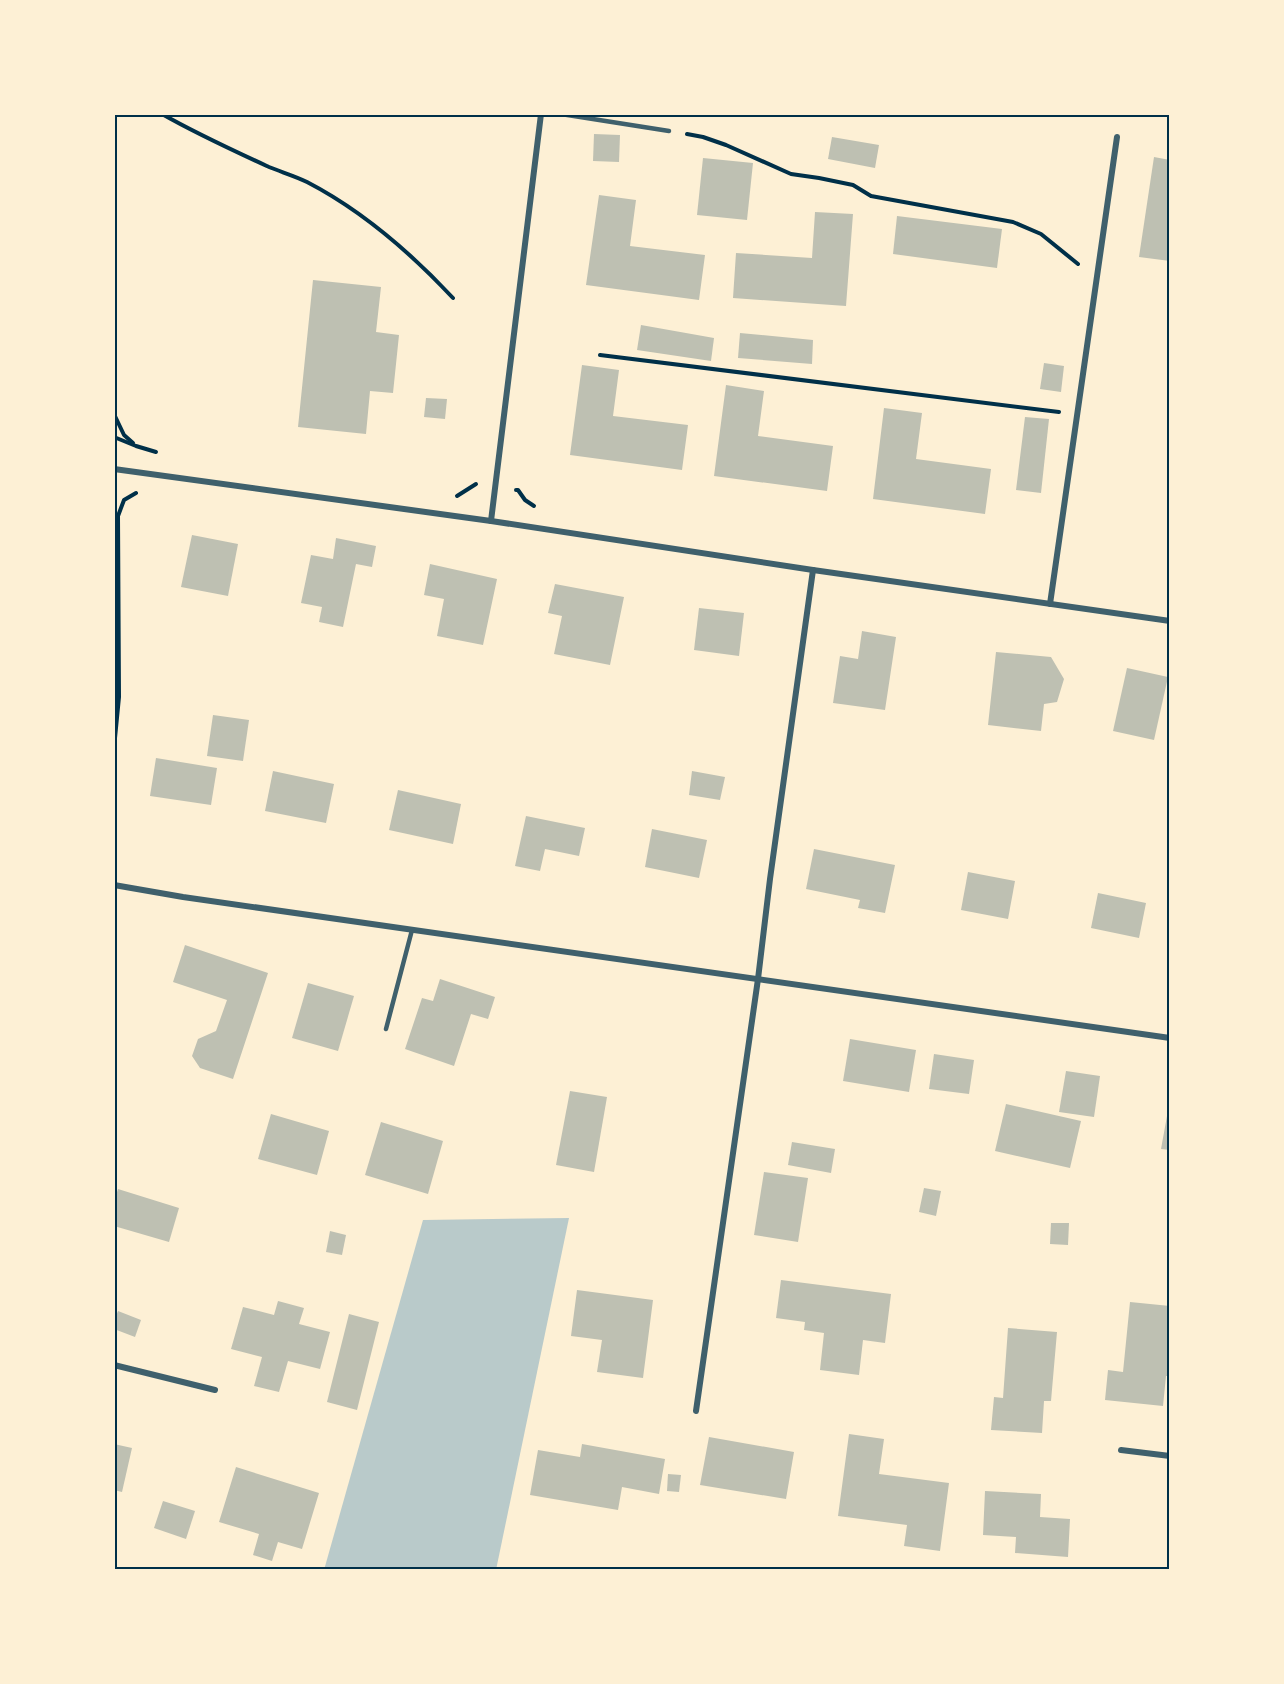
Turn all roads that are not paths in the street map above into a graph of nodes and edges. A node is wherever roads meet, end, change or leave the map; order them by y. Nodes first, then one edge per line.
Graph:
1 (541, 114) edge
2 (561, 114) edge
3 (669, 131) road end
4 (1118, 137) dead end
5 (114, 469) edge
6 (491, 521) junction
7 (813, 570) junction
8 (1050, 604) junction
9 (1170, 621) edge
10 (114, 885) edge
11 (412, 930) junction
12 (758, 979) junction
13 (386, 1029) dead end
14 (1170, 1038) edge
15 (114, 1365) edge
16 (215, 1390) dead end
17 (696, 1411) dead end
18 (1121, 1450) dead end
19 (1170, 1456) edge

1 - 6 street
2 - 3 lane
4 - 8 street
5 - 6 street
6 - 7 street
7 - 8 street
7 - 12 street
8 - 9 street
10 - 11 street
11 - 12 street
11 - 13 lane
12 - 14 street
12 - 17 street
15 - 16 street
18 - 19 street

